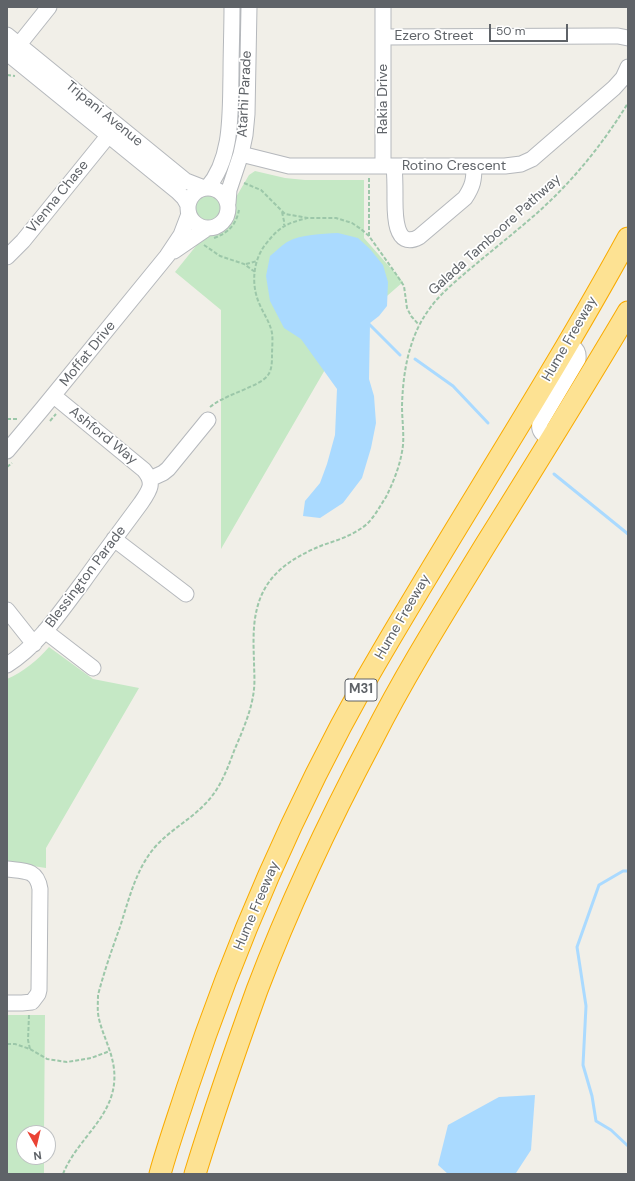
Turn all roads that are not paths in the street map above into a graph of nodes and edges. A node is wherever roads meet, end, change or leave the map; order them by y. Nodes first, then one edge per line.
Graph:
1 (49, 7) edge
2 (232, 7) edge
3 (249, 7) edge
4 (383, 7) edge
5 (7, 35) edge
6 (383, 36) junction
7 (628, 38) edge
8 (11, 53) edge
9 (628, 67) edge
10 (108, 136) junction
11 (242, 154) junction
12 (389, 166) junction
13 (474, 166) junction
14 (205, 188) junction
15 (234, 206) junction
16 (188, 210) junction
17 (201, 236) junction
18 (628, 238) edge
19 (168, 256) junction
20 (7, 257) edge
21 (628, 312) edge
22 (569, 343) junction
23 (59, 400) junction
24 (207, 415) road end
25 (550, 440) junction
26 (10, 450) edge
27 (150, 479) junction
28 (114, 539) junction
29 (186, 594) dead end
30 (7, 610) edge
31 (45, 632) junction
32 (34, 644) junction
33 (7, 664) edge
34 (93, 668) dead end
35 (7, 869) edge
36 (7, 1003) edge
37 (160, 1174) edge
38 (195, 1174) edge

1 - 8 street
2 - 14 street, Atarhi Parade
3 - 11 street, Atarhi Parade
4 - 6 street, Rakia Drive
5 - 8 street, Tripani Avenue
6 - 7 street, Ezero Street
6 - 12 street, Rakia Drive
8 - 10 street, Tripani Avenue
8 - 14 street, Tripani Avenue
9 - 13 street, Rotino Crescent
10 - 16 street, Tripani Avenue
10 - 20 street, Vienna Chase
11 - 12 street, Rotino Crescent
11 - 15 street, Atarhi Parade
12 - 13 street, Rotino Crescent
12 - 13 street, Rakia Drive
14 - 15 street, Tripani Avenue
14 - 16 street, Atarhi Parade
15 - 17 street, Atarhi Parade
16 - 17 street, Tripani Avenue
16 - 19 street, Moffat Drive
17 - 19 street, Moffat Drive
18 - 22 highway, Hume Freeway / M31
19 - 23 street, Moffat Drive
21 - 25 highway, M31
22 - 25 street
22 - 37 highway, Hume Freeway / M31
23 - 26 street, Moffat Drive
23 - 27 street, Ashford Way
24 - 27 street
25 - 38 highway, M31
27 - 28 street, Blessington Parade
28 - 29 street
28 - 31 street, Blessington Parade
30 - 32 street
31 - 32 street, Blessington Parade
31 - 34 street
32 - 33 street, Blessington Parade
35 - 36 street

